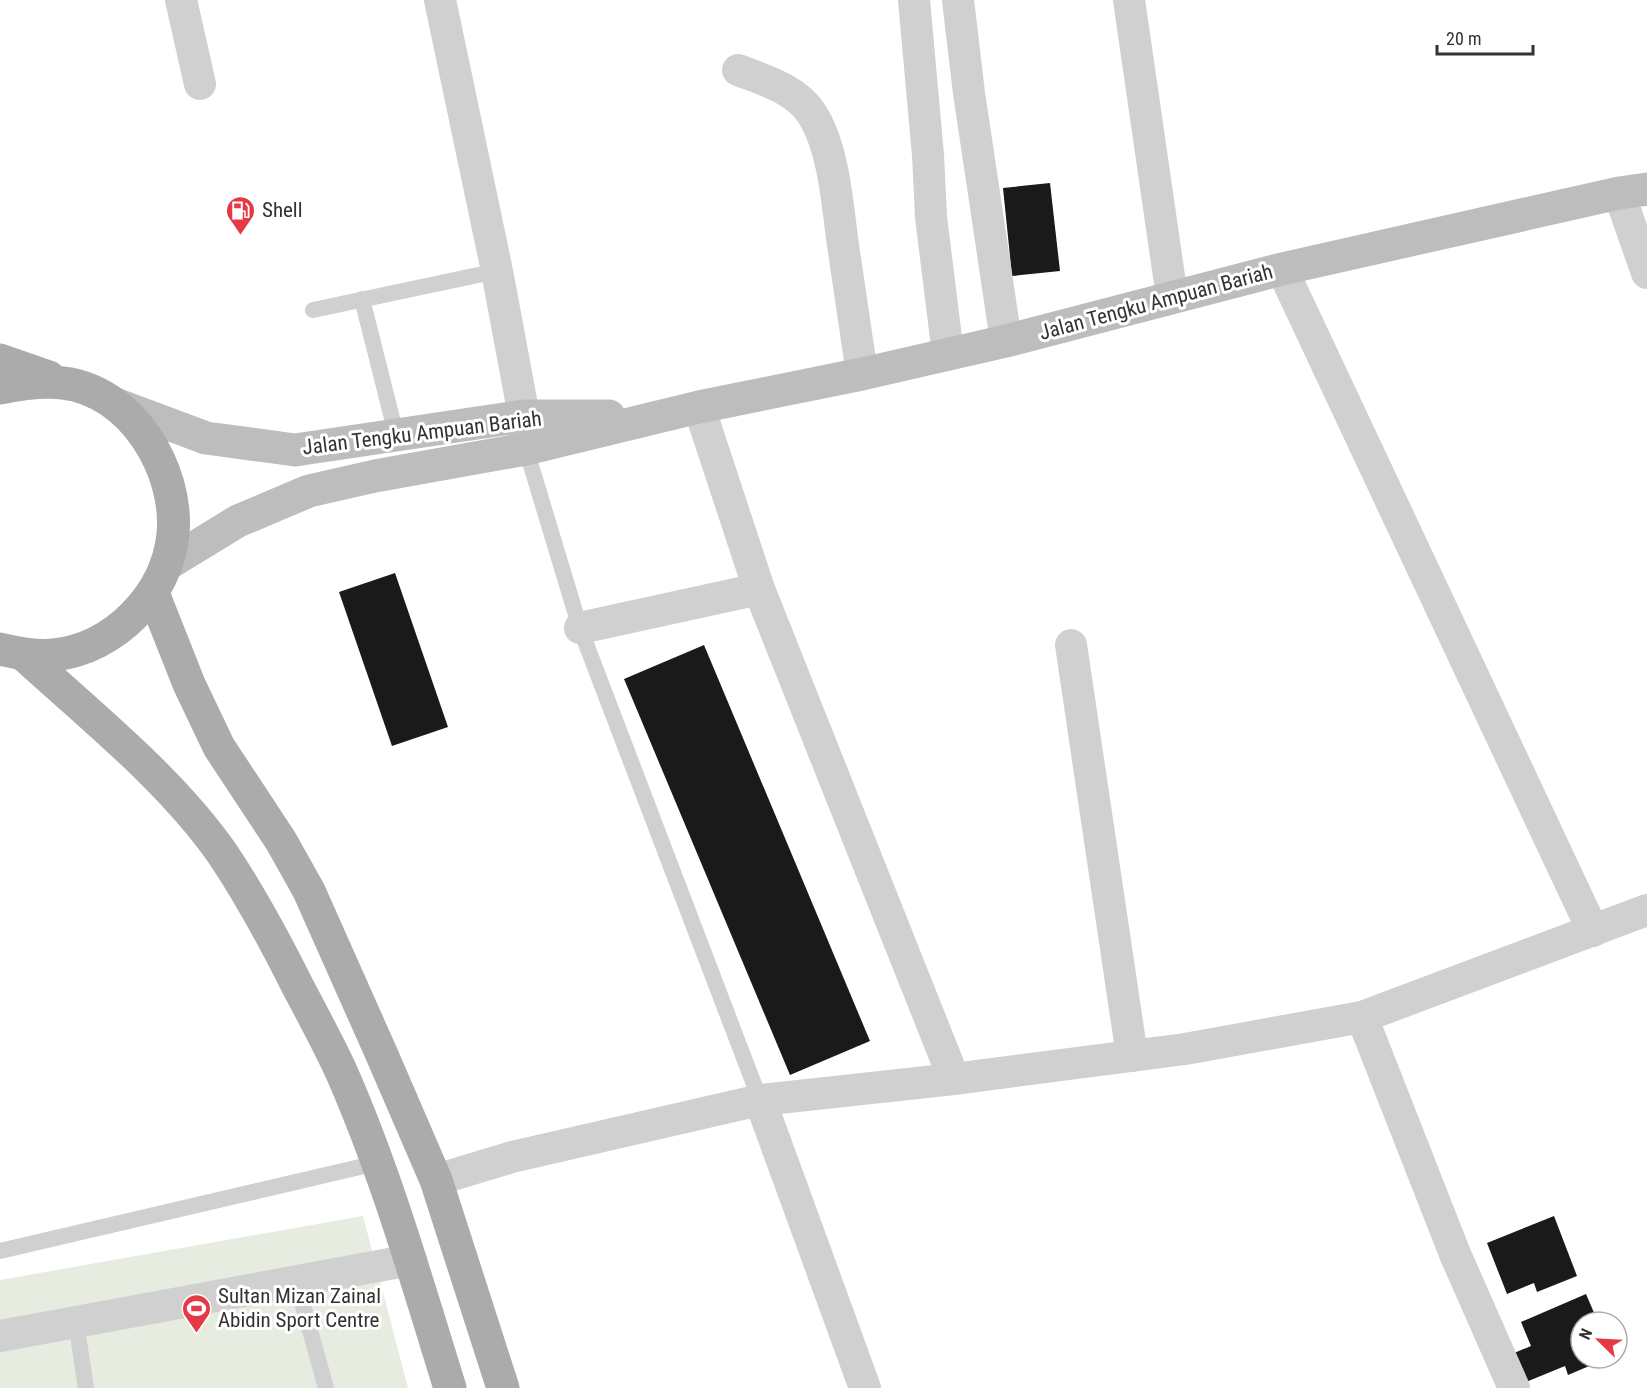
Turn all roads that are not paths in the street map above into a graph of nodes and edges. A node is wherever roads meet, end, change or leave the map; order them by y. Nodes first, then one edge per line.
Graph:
1 (181, 0) edge
2 (440, 0) edge
3 (914, 0) edge
4 (958, 0) edge
5 (1129, 0) edge
6 (738, 70) dead end
7 (200, 84) dead end
8 (1633, 191) edge
9 (1282, 269) junction
10 (497, 271) junction
11 (1647, 273) edge
12 (1172, 297) junction
13 (362, 299) junction
14 (313, 310) dead end
15 (1006, 341) junction
16 (948, 354) junction
17 (0, 360) edge
18 (862, 374) junction
19 (64, 383) junction
20 (0, 388) edge
21 (115, 404) junction
22 (699, 407) junction
23 (664, 415) junction
24 (524, 416) junction
25 (396, 434) junction
26 (526, 449) junction
27 (160, 579) junction
28 (759, 589) junction
29 (580, 628) junction
30 (1071, 645) dead end
31 (12, 652) edge
32 (1647, 910) edge
33 (1593, 931) junction
34 (1362, 1017) junction
35 (1132, 1056) junction
36 (954, 1079) junction
37 (759, 1100) junction
38 (377, 1163) junction
39 (436, 1180) junction
40 (0, 1251) edge
41 (411, 1260) junction
42 (296, 1280) junction
43 (76, 1322) junction
44 (0, 1336) edge
45 (86, 1388) edge
46 (326, 1388) edge
47 (450, 1388) edge
48 (503, 1388) edge
49 (865, 1388) edge
50 (1514, 1388) edge

1 - 7 street
2 - 10 street
3 - 16 street
4 - 15 street
5 - 12 street
6 - 18 street
8 - 9 main road, Jalan Tengku Ampuan Bariah
8 - 11 street
9 - 12 main road, Jalan Tengku Ampuan Bariah
9 - 33 street
10 - 13 lane
10 - 24 street
12 - 15 main road, Jalan Tengku Ampuan Bariah
13 - 14 lane
13 - 25 lane
15 - 16 main road, Jalan Tengku Ampuan Bariah
16 - 18 main road, Jalan Tengku Ampuan Bariah
17 - 19 main road
18 - 22 main road, Jalan Tengku Ampuan Bariah
19 - 20 main road
19 - 21 main road
21 - 25 main road, Jalan Tengku Ampuan Bariah
21 - 27 main road
22 - 23 main road, Jalan Tengku Ampuan Bariah
22 - 28 street
23 - 24 main road, Jalan Tengku Ampuan Bariah
23 - 26 main road, Jalan Tengku Ampuan Bariah
24 - 25 main road, Jalan Tengku Ampuan Bariah
24 - 26 street
26 - 27 main road, Jalan Tengku Ampuan Bariah
26 - 29 lane
27 - 31 main road
27 - 39 main road
28 - 29 street
28 - 36 street
29 - 37 lane
30 - 35 street
31 - 38 main road
32 - 33 street
33 - 34 street
34 - 35 street
34 - 50 street
35 - 36 street
36 - 37 street
37 - 39 street
37 - 49 street
38 - 40 lane
38 - 41 main road
39 - 48 main road
41 - 42 street
41 - 47 main road
42 - 43 street
42 - 46 lane
43 - 44 street
43 - 45 lane

